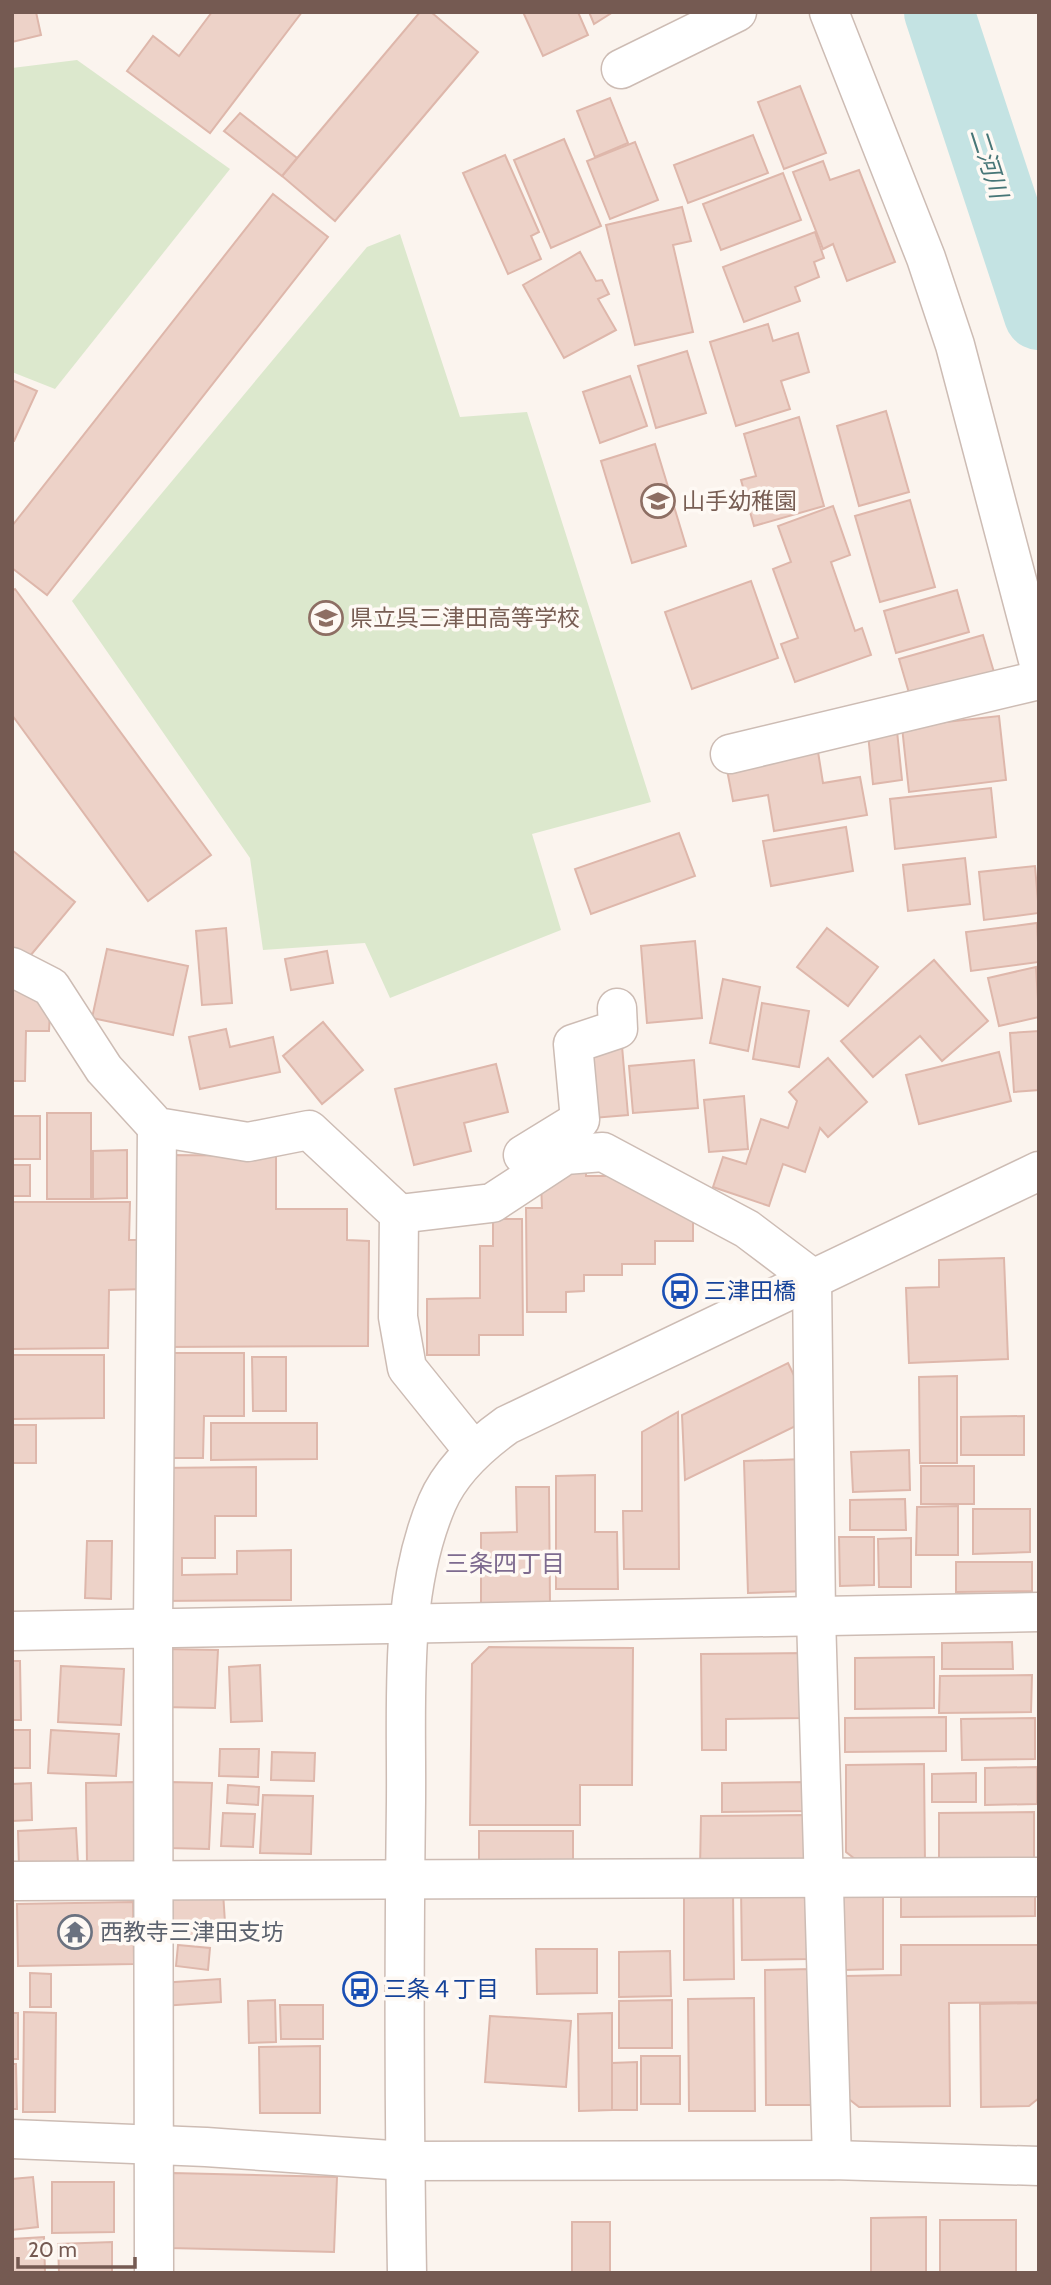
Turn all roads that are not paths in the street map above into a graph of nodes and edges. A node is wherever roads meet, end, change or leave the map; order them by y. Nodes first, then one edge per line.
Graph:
1 (737, 12) edge
2 (829, 12) edge
3 (696, 21) edge
4 (621, 69) dead end
5 (1039, 664) edge
6 (1039, 680) edge
7 (730, 754) dead end
8 (12, 967) edge
9 (617, 1008) dead end
10 (158, 1127) junction
11 (1038, 1183) edge
12 (411, 1212) junction
13 (812, 1278) junction
14 (473, 1450) junction
15 (1039, 1612) edge
16 (816, 1616) junction
17 (409, 1623) junction
18 (153, 1628) junction
19 (12, 1631) edge
20 (1039, 1877) edge
21 (405, 1878) junction
22 (824, 1880) junction
23 (12, 1881) edge
24 (155, 1881) junction
25 (12, 2140) edge
26 (154, 2146) junction
27 (832, 2160) junction
28 (405, 2161) junction
29 (1039, 2165) edge
30 (154, 2273) edge
31 (407, 2273) edge

1 - 3 street
2 - 5 street
3 - 4 street
6 - 7 street
8 - 10 street
9 - 12 street
10 - 12 street
10 - 18 street
11 - 13 street
12 - 13 street
12 - 14 street
13 - 14 street
13 - 16 street
14 - 17 street
15 - 16 street
16 - 17 street
16 - 22 street
17 - 18 street
17 - 21 street
18 - 19 street
18 - 24 street
20 - 22 street
21 - 22 street
21 - 24 street
21 - 28 street
22 - 27 street
23 - 24 street
24 - 26 street
25 - 26 street
26 - 28 street
26 - 30 street
27 - 28 street
27 - 29 street
28 - 31 street

